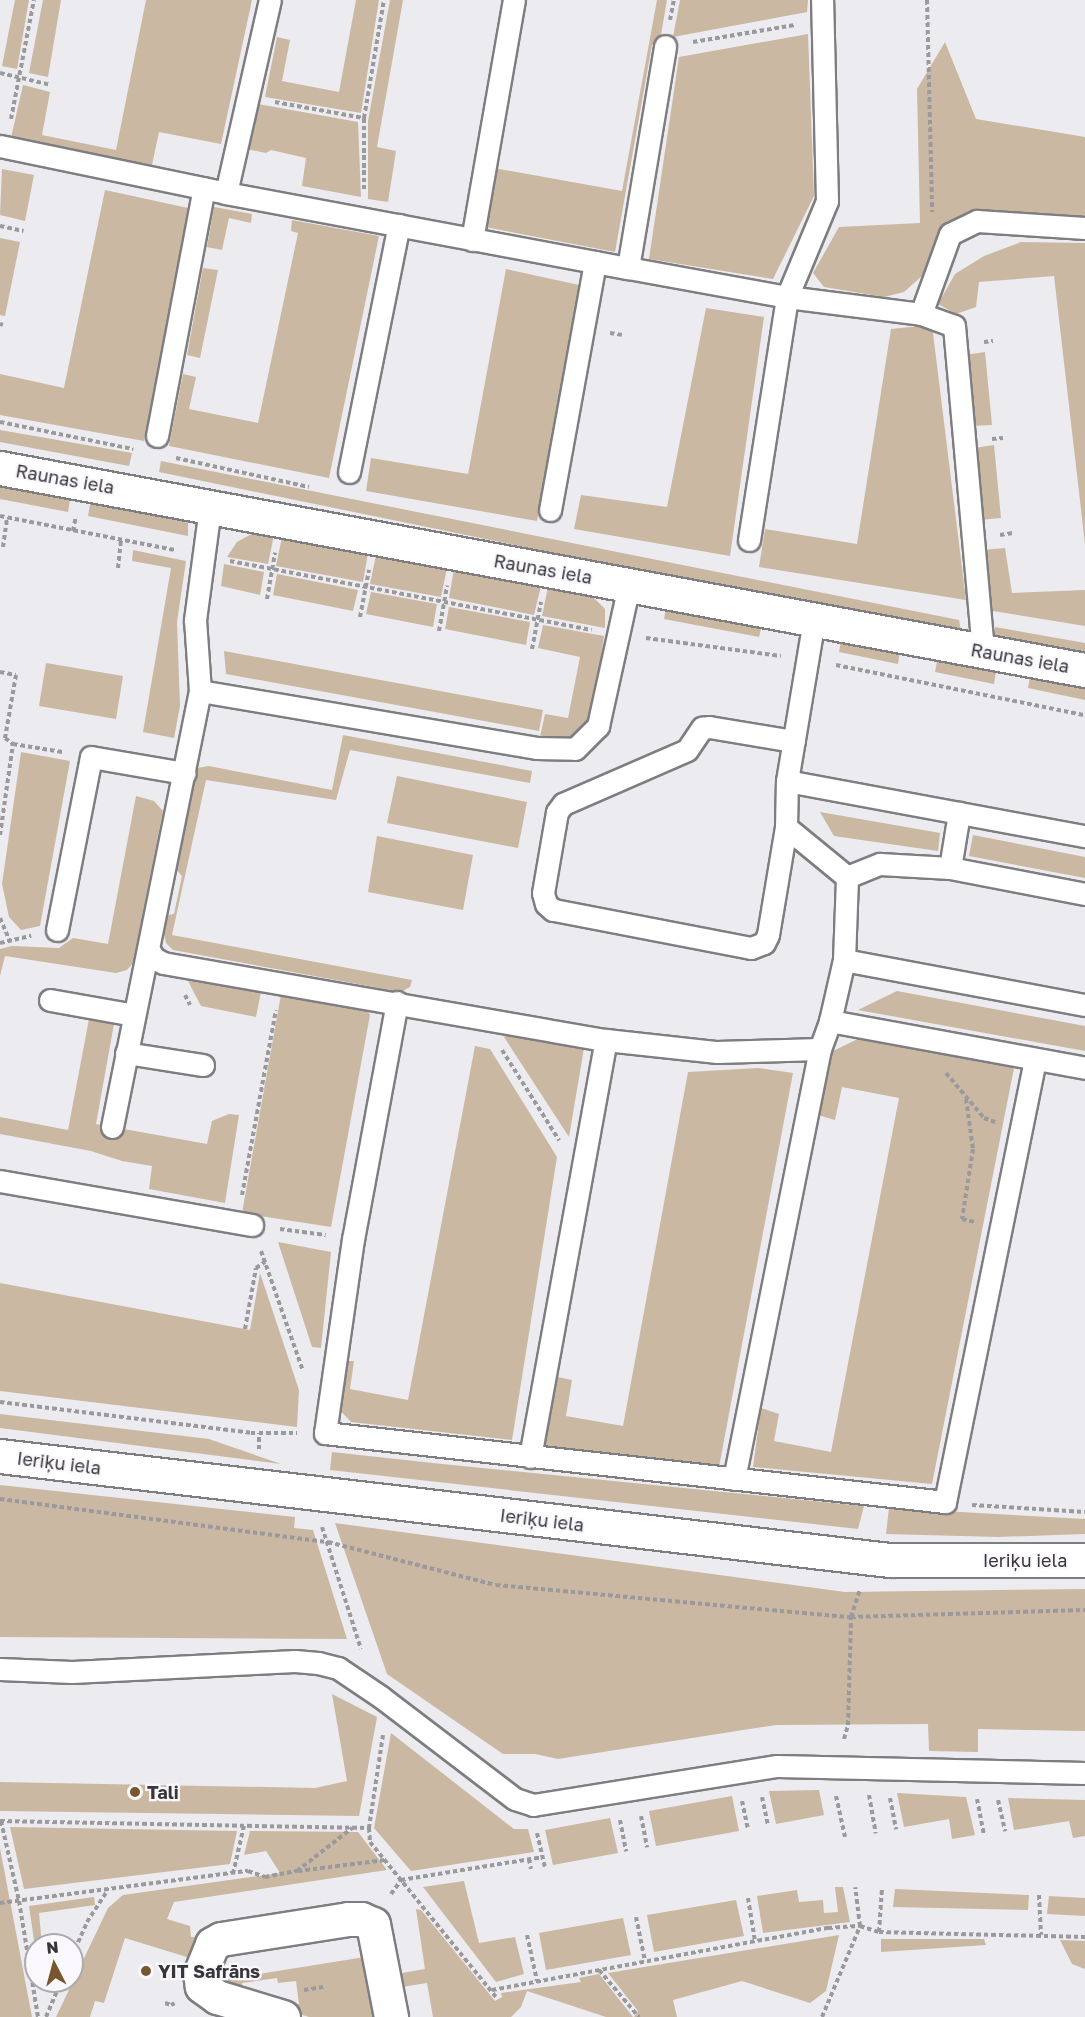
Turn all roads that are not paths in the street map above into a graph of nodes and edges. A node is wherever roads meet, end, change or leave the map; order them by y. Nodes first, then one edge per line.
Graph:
1 (270, 0) edge
2 (514, 0) edge
3 (823, 10) edge
4 (665, 46) road end
5 (1, 146) edge
6 (204, 188) junction
7 (226, 193) junction
8 (399, 225) junction
9 (1085, 228) edge
10 (472, 240) junction
11 (595, 262) junction
12 (628, 268) junction
13 (787, 297) junction
14 (921, 314) junction
15 (157, 436) dead end
16 (0, 468) edge
17 (350, 472) dead end
18 (210, 507) junction
19 (550, 510) dead end
20 (749, 540) dead end
21 (629, 585) junction
22 (814, 620) junction
23 (983, 651) junction
24 (1085, 670) edge
25 (200, 691) junction
26 (794, 741) junction
27 (185, 773) junction
28 (787, 781) junction
29 (959, 813) junction
30 (786, 827) junction
31 (1085, 836) edge
32 (950, 868) junction
33 (847, 876) junction
34 (1085, 894) edge
35 (57, 930) dead end
36 (149, 950) junction
37 (844, 960) junction
38 (50, 1000) dead end
39 (397, 1002) junction
40 (1085, 1005) edge
41 (134, 1015) junction
42 (830, 1021) junction
43 (606, 1040) junction
44 (820, 1049) junction
45 (126, 1053) junction
46 (1035, 1059) junction
47 (203, 1065) dead end
48 (1085, 1068) edge
49 (112, 1127) dead end
50 (0, 1181) edge
51 (252, 1225) road end
52 (0, 1456) edge
53 (530, 1457) junction
54 (734, 1479) junction
55 (1085, 1560) edge
56 (0, 1670) edge
57 (1085, 1773) edge
58 (283, 2017) edge
59 (391, 2017) edge

1 - 7 lane
2 - 10 lane
3 - 13 lane
4 - 12 lane
5 - 6 lane
6 - 7 lane
6 - 15 lane
7 - 8 lane
8 - 10 lane
8 - 17 lane
9 - 14 lane
10 - 11 lane
11 - 12 lane
11 - 19 lane
12 - 13 lane
13 - 14 lane
13 - 20 lane
14 - 23 lane
16 - 18 street, Raunas iela
18 - 21 street, Raunas iela
18 - 25 lane
21 - 22 street, Raunas iela
21 - 25 lane
22 - 23 street, Raunas iela
22 - 26 lane
23 - 24 street, Raunas iela
25 - 27 lane
26 - 28 lane
26 - 30 lane
27 - 35 lane
27 - 36 lane
28 - 29 lane
28 - 30 lane
29 - 31 lane
29 - 32 lane
30 - 33 lane
32 - 33 lane
32 - 34 lane
33 - 37 lane
36 - 39 lane
36 - 41 lane
37 - 40 lane
37 - 42 lane
38 - 41 lane
39 - 43 lane
39 - 53 lane
41 - 45 lane
42 - 44 lane
42 - 46 lane
43 - 44 lane
43 - 53 lane
44 - 54 lane
45 - 47 lane
45 - 49 lane
46 - 48 lane
46 - 54 lane
50 - 51 lane
52 - 55 street, Ieriķu iela
53 - 54 lane
56 - 57 lane
58 - 59 street

